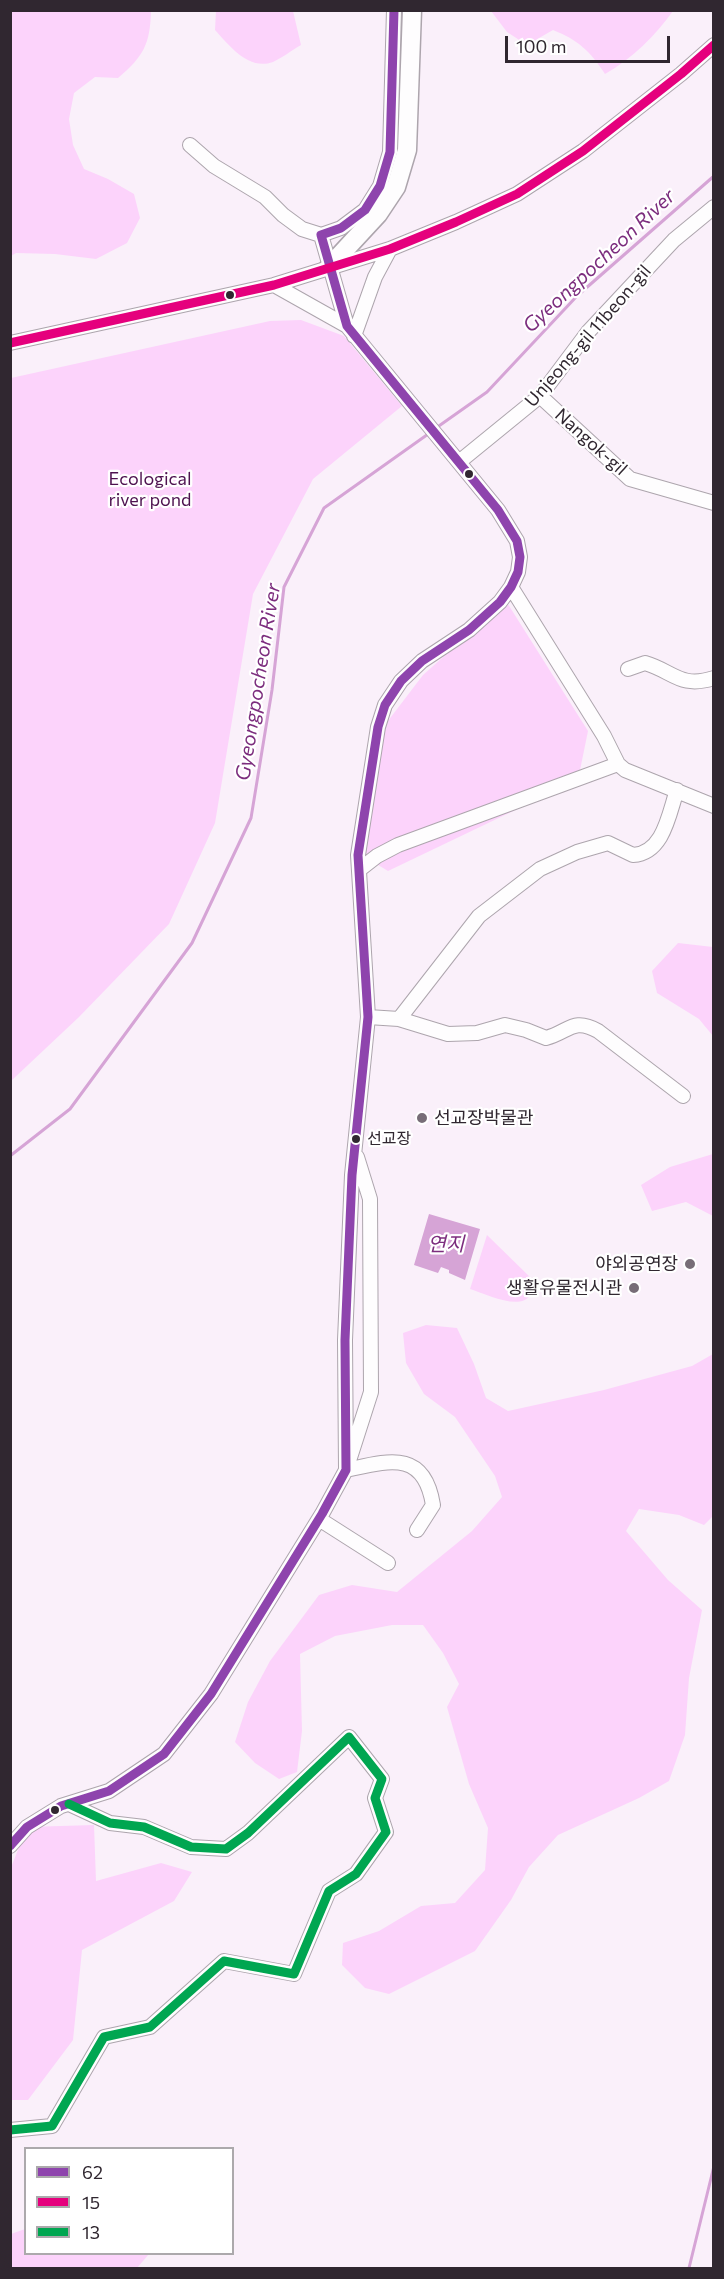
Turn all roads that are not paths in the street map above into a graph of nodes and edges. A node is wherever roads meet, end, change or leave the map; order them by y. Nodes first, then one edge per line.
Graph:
1 (394, 10) edge
2 (412, 10) edge
3 (714, 45) edge
4 (190, 145) dead end
5 (714, 207) edge
6 (321, 235) junction
7 (390, 249) junction
8 (329, 267) junction
9 (274, 285) junction
10 (350, 331) junction
11 (10, 343) edge
12 (540, 396) junction
13 (457, 459) junction
14 (714, 503) edge
15 (511, 587) junction
16 (628, 669) dead end
17 (714, 678) edge
18 (618, 764) junction
19 (678, 790) junction
20 (714, 806) edge
21 (359, 870) junction
22 (368, 1017) junction
23 (399, 1019) junction
24 (683, 1096) dead end
25 (356, 1152) junction
26 (346, 1470) junction
27 (319, 1519) junction
28 (417, 1530) dead end
29 (388, 1563) dead end
30 (69, 1804) junction
31 (10, 1846) edge
32 (10, 2130) edge

1 - 6 street
2 - 8 main road
3 - 7 street
4 - 6 street
5 - 12 street, Unjeong-gil 11beon-gil
6 - 8 street
7 - 8 street
7 - 10 street
8 - 9 street
8 - 10 street
9 - 10 street
9 - 11 street
10 - 13 street
12 - 13 street, Unjeong-gil 11beon-gil
12 - 14 street, Nangok-gil
13 - 15 street
15 - 18 street
15 - 21 street
16 - 17 street
18 - 19 street
18 - 21 street
19 - 20 street
19 - 23 street
21 - 22 street
22 - 23 street
22 - 25 street
23 - 24 street
25 - 26 street
25 - 26 street
26 - 27 street
26 - 28 street
27 - 29 street
27 - 30 street
30 - 31 street
30 - 32 street

